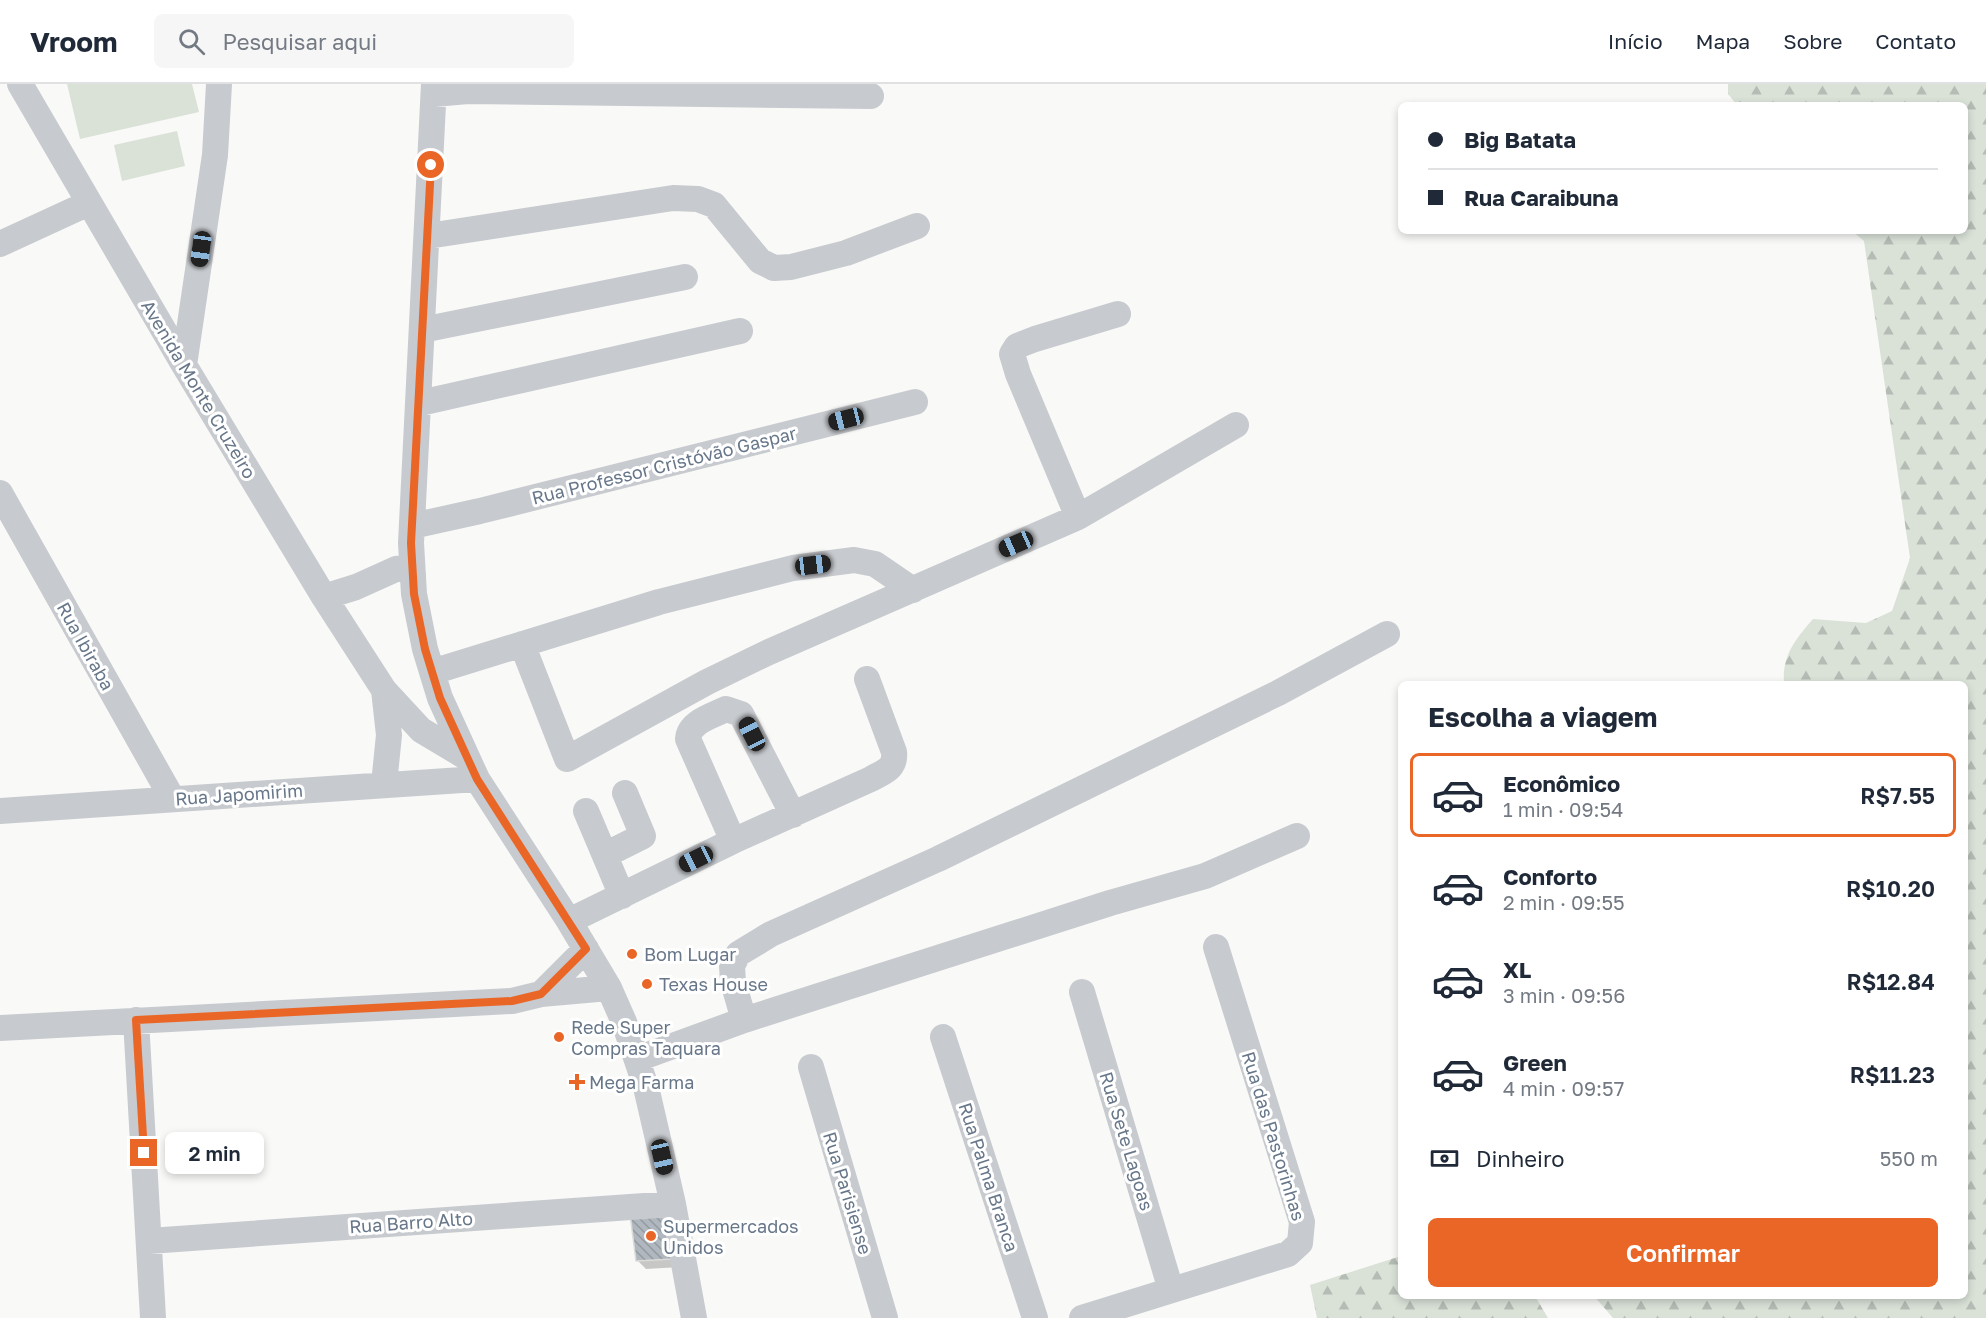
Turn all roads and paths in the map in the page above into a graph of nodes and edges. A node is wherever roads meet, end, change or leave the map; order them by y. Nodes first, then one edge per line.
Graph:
1 (20, 84) edge
2 (219, 84) edge
3 (434, 89) edge
4 (871, 96) dead end
5 (89, 203) junction
6 (917, 226) dead end
7 (428, 236) junction
8 (0, 244) edge
9 (685, 277) dead end
10 (1118, 314) dead end
11 (422, 330) junction
12 (740, 331) dead end
13 (184, 365) junction
14 (915, 402) dead end
15 (420, 403) junction
16 (1236, 425) dead end
17 (0, 493) edge
18 (1078, 517) junction
19 (412, 535) junction
20 (405, 572) junction
21 (913, 590) junction
22 (324, 597) junction
23 (1388, 634) dead end
24 (522, 644) junction
25 (432, 672) junction
26 (867, 679) dead end
27 (384, 690) junction
28 (472, 768) junction
29 (384, 784) junction
30 (625, 793) dead end
31 (172, 798) junction
32 (0, 811) edge
33 (586, 811) dead end
34 (793, 815) junction
35 (1297, 836) dead end
36 (733, 841) junction
37 (604, 855) junction
38 (622, 896) junction
39 (569, 921) junction
40 (1216, 947) dead end
41 (586, 949) junction
42 (609, 988) junction
43 (1082, 993) dead end
44 (541, 994) junction
45 (136, 1020) junction
46 (744, 1020) junction
47 (0, 1028) edge
48 (944, 1037) dead end
49 (637, 1059) junction
50 (810, 1067) dead end
51 (673, 1204) junction
52 (149, 1241) junction
53 (1171, 1290) junction
54 (153, 1318) edge
55 (694, 1318) edge
56 (885, 1318) edge
57 (1035, 1318) edge
58 (1082, 1318) edge

1 - 5 street, Avenida Monte Cruzeiro
2 - 13 street
3 - 4 street
3 - 7 street
5 - 8 street
5 - 13 street, Avenida Monte Cruzeiro
6 - 7 street
7 - 11 street
9 - 11 street
10 - 18 street
11 - 15 street
12 - 15 street
13 - 22 street, Avenida Monte Cruzeiro
14 - 19 street, Rua Professor Cristóvão Gaspar
15 - 19 street
16 - 18 street
17 - 31 street, Rua Ibiraba
18 - 21 street
19 - 20 street
20 - 22 street
20 - 25 street
21 - 24 street
21 - 24 street
22 - 27 street, Avenida Monte Cruzeiro
23 - 46 street
24 - 25 street
25 - 28 street
26 - 34 street
27 - 28 street, Avenida Monte Cruzeiro
27 - 29 street, Avenida Monte Cruzeiro
28 - 29 street, Rua Japomirim
28 - 39 street
29 - 31 street, Rua Japomirim
30 - 37 street
31 - 32 street, Rua Japomirim
33 - 37 street
34 - 36 street
34 - 36 street
35 - 46 street
36 - 38 street
37 - 38 street
38 - 39 street
39 - 41 street
40 - 53 street, Rua das Pastorinhas
41 - 42 street
41 - 44 street
42 - 44 street
42 - 49 street
43 - 53 street, Rua Sete Lagoas
44 - 45 street
45 - 47 street
45 - 52 street
46 - 49 street
48 - 57 street, Rua Palma Branca
49 - 51 street
50 - 56 street, Rua Parisiense
51 - 52 street, Rua Barro Alto
51 - 55 street
52 - 54 street
53 - 58 street, Rua das Pastorinhas

